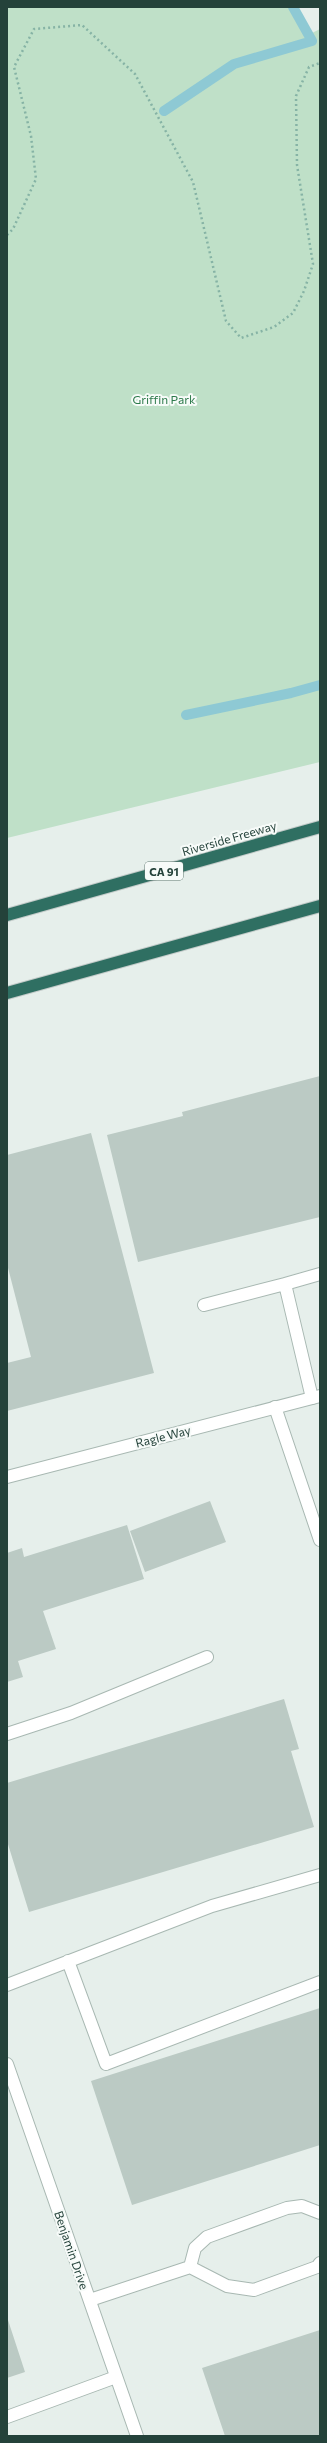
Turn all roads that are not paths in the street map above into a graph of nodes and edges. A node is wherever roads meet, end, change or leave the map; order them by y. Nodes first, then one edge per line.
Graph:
1 (320, 827) edge
2 (320, 906) edge
3 (7, 915) edge
4 (7, 994) edge
5 (320, 1274) edge
6 (285, 1284) junction
7 (204, 1305) dead end
8 (316, 1397) edge
9 (275, 1407) junction
10 (7, 1477) edge
11 (320, 1540) edge
12 (207, 1657) dead end
13 (7, 1734) edge
14 (320, 1875) edge
15 (68, 1961) junction
16 (320, 1982) edge
17 (7, 1985) edge
18 (7, 2064) edge
19 (320, 2213) edge
20 (320, 2263) edge
21 (190, 2267) junction
22 (90, 2300) junction
23 (116, 2377) junction
24 (7, 2417) edge
25 (137, 2436) edge

1 - 3 highway, Riverside Freeway / CA 91
2 - 4 highway
5 - 6 street
6 - 7 street
6 - 8 street
8 - 9 street, Ragle Way
9 - 10 street, Ragle Way
9 - 11 street
12 - 13 street
14 - 15 street
15 - 16 street
15 - 17 street
18 - 22 street, Benjamin Drive
19 - 21 street
20 - 21 street
21 - 22 street
22 - 23 street, Benjamin Drive
23 - 24 street
23 - 25 street, Benjamin Drive

